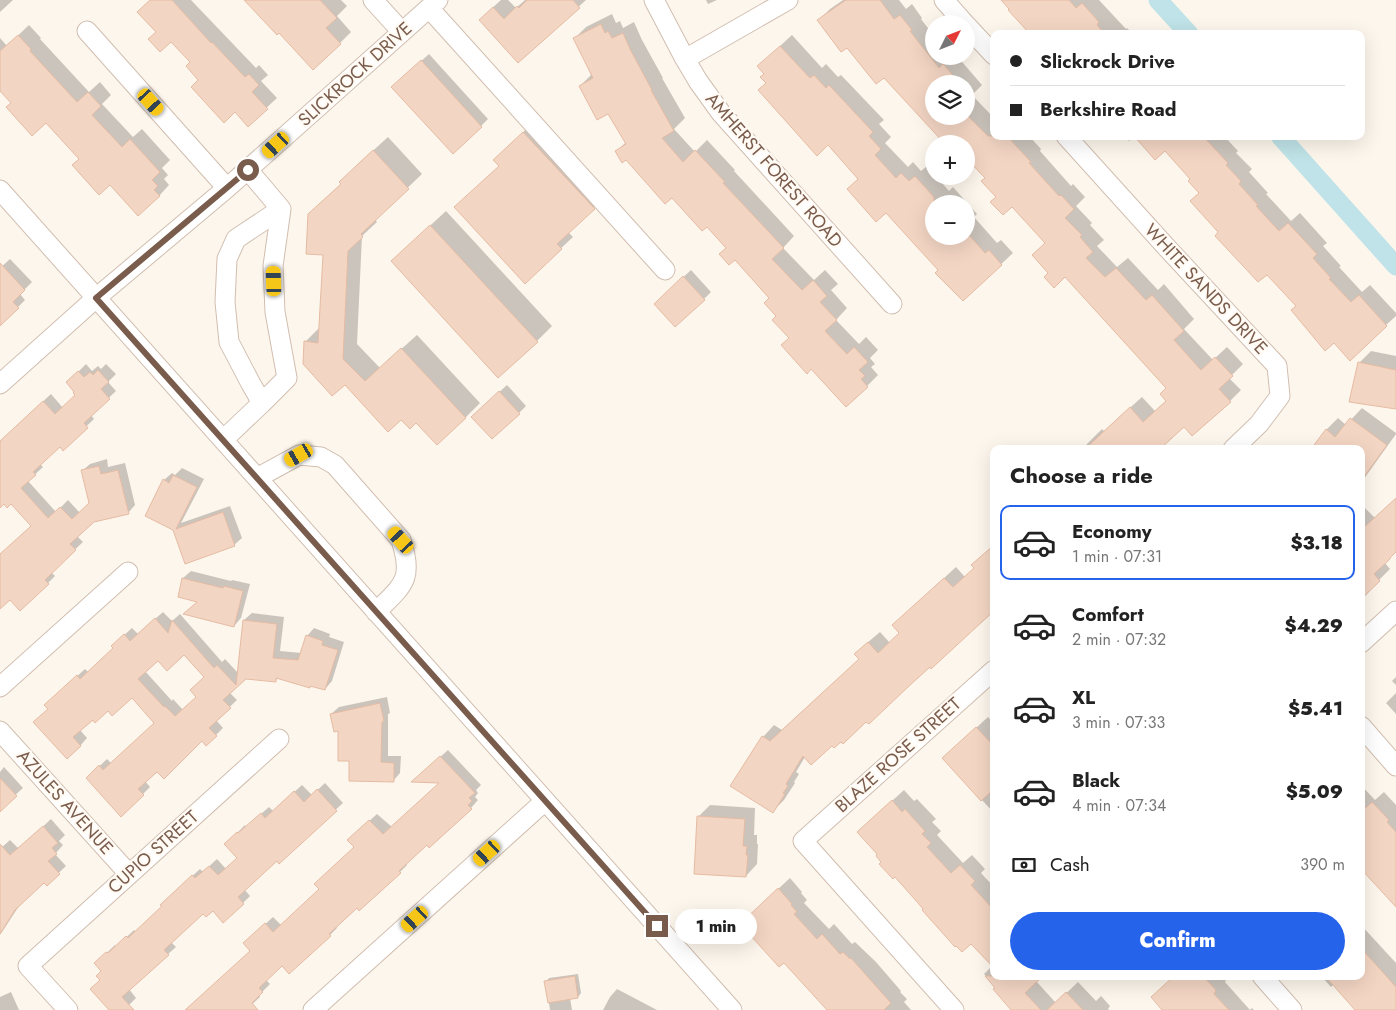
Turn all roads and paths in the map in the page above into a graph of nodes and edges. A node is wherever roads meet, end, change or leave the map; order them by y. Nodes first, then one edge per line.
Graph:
1 (373, 0) edge
2 (654, 0) edge
3 (788, 0) edge
4 (944, 0) edge
5 (433, 4) edge
6 (958, 15) edge
7 (87, 31) dead end
8 (402, 32) junction
9 (975, 34) edge
10 (990, 51) edge
11 (685, 59) junction
12 (1070, 140) edge
13 (248, 170) junction
14 (227, 188) junction
15 (0, 190) edge
16 (281, 209) junction
17 (665, 270) dead end
18 (96, 298) junction
19 (892, 304) dead end
20 (0, 384) edge
21 (262, 403) junction
22 (223, 440) junction
23 (1236, 445) edge
24 (257, 478) junction
25 (128, 572) dead end
26 (1396, 611) edge
27 (376, 612) junction
28 (1365, 639) edge
29 (990, 676) edge
30 (0, 687) edge
31 (0, 731) edge
32 (1365, 731) edge
33 (279, 739) dead end
34 (1396, 766) edge
35 (545, 801) junction
36 (129, 874) junction
37 (1266, 980) edge
38 (68, 1010) edge
39 (313, 1010) edge
40 (732, 1010) edge
41 (954, 1010) edge
42 (1292, 1010) edge

1 - 8 street
2 - 11 street, AMHERST FOREST ROAD
3 - 11 street
4 - 6 street
5 - 8 street, SLICKROCK DRIVE
5 - 17 street
7 - 14 street
8 - 13 street, SLICKROCK DRIVE
9 - 10 street
11 - 19 street, AMHERST FOREST ROAD
12 - 23 street, WHITE SANDS DRIVE
13 - 14 street, SLICKROCK DRIVE
13 - 16 street
14 - 18 street, SLICKROCK DRIVE
15 - 18 street
16 - 21 street
16 - 21 street
18 - 20 street, SLICKROCK DRIVE
18 - 22 street
21 - 22 street
22 - 24 street
24 - 27 street
24 - 27 street
25 - 30 street
26 - 28 street
27 - 35 street
29 - 41 street, BLAZE ROSE STREET
31 - 36 street, AZULES AVENUE
32 - 34 street
33 - 36 street, CUPIO STREET
35 - 39 street
35 - 40 street
36 - 38 street, CUPIO STREET
37 - 42 street

